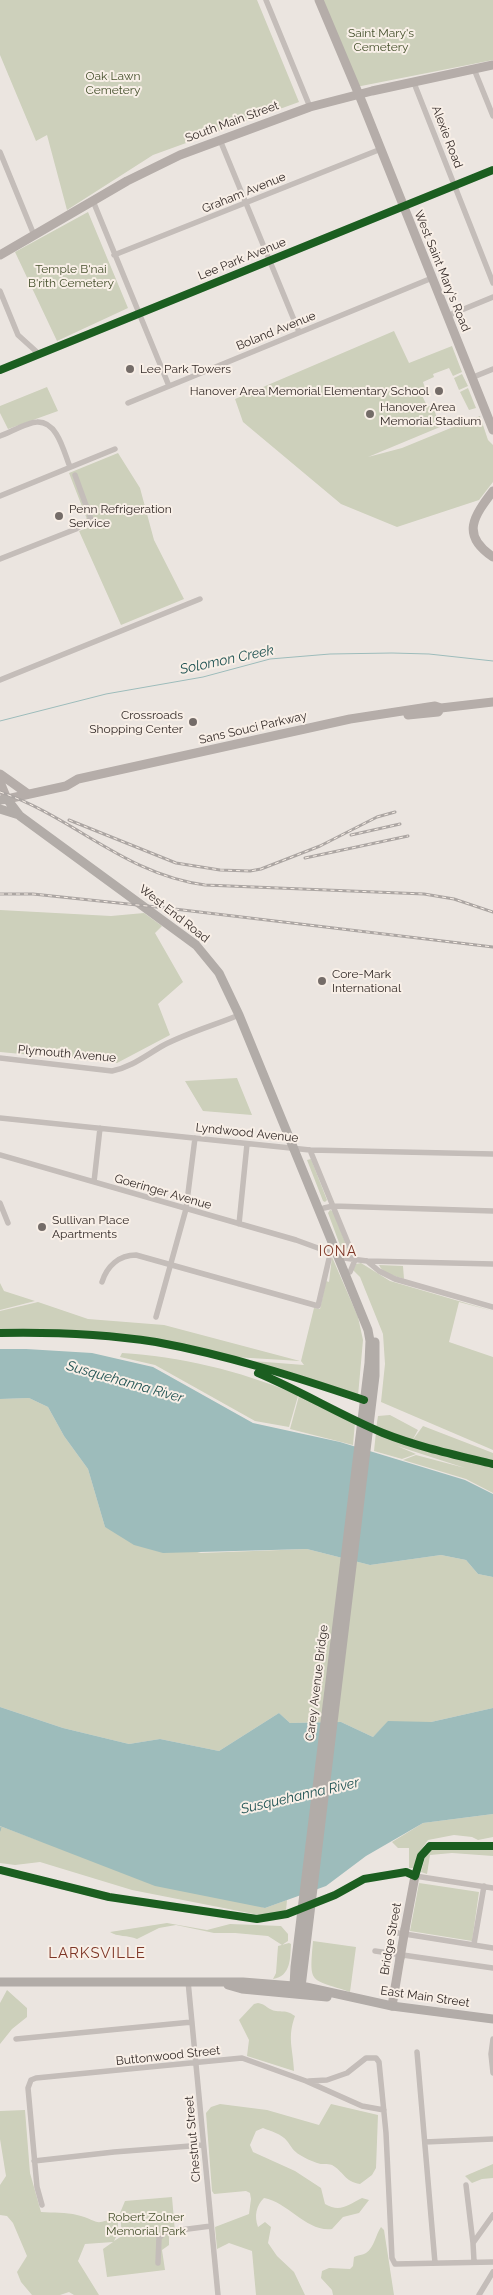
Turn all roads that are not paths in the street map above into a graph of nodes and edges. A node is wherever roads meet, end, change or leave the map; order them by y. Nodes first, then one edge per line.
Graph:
1 (266, 0) edge
2 (319, 0) edge
3 (493, 65) edge
4 (474, 69) junction
5 (414, 83) junction
6 (358, 94) junction
7 (310, 107) junction
8 (493, 116) edge
9 (220, 140) junction
10 (381, 149) junction
11 (0, 152) edge
12 (493, 170) edge
13 (454, 186) junction
14 (93, 201) junction
15 (246, 203) junction
16 (403, 206) junction
17 (34, 235) junction
18 (0, 255) edge
19 (114, 255) junction
20 (269, 260) junction
21 (432, 278) junction
22 (493, 283) edge
23 (0, 291) edge
24 (493, 297) edge
25 (138, 313) junction
26 (447, 316) junction
27 (299, 332) junction
28 (39, 354) junction
29 (493, 369) edge
30 (0, 370) edge
31 (471, 378) junction
32 (169, 386) junction
33 (128, 403) dead end
34 (493, 430) edge
35 (0, 436) edge
36 (115, 449) dead end
37 (70, 467) junction
38 (75, 475) dead end
39 (493, 491) edge
40 (0, 496) edge
41 (493, 558) edge
42 (0, 559) edge
43 (200, 599) dead end
44 (0, 680) edge
45 (493, 702) edge
46 (0, 774) edge
47 (0, 782) edge
48 (28, 794) junction
49 (3, 800) edge
50 (0, 809) edge
51 (20, 816) junction
52 (240, 1015) junction
53 (0, 1058) edge
54 (0, 1118) edge
55 (100, 1128) junction
56 (195, 1138) junction
57 (247, 1144) junction
58 (294, 1148) junction
59 (310, 1150) junction
60 (493, 1154) edge
61 (0, 1155) edge
62 (94, 1182) junction
63 (0, 1203) edge
64 (328, 1207) junction
65 (186, 1209) junction
66 (493, 1211) edge
67 (8, 1223) dead end
68 (239, 1224) junction
69 (331, 1239) junction
70 (320, 1249) junction
71 (337, 1257) junction
72 (355, 1260) junction
73 (367, 1261) junction
74 (170, 1264) junction
75 (493, 1264) edge
76 (350, 1272) junction
77 (102, 1282) dead end
78 (493, 1307) edge
79 (156, 1318) dead end
80 (368, 1405) junction
81 (416, 1876) joint
82 (484, 1886) junction
83 (493, 1888) edge
84 (392, 1932) dead end
85 (474, 1944) junction
86 (493, 1948) edge
87 (375, 1951) dead end
88 (299, 1967) junction
89 (493, 1968) edge
90 (188, 1981) junction
91 (0, 1982) edge
92 (221, 1983) junction
93 (277, 1985) junction
94 (297, 1989) junction
95 (323, 1991) junction
96 (355, 1999) junction
97 (392, 2006) junction
98 (493, 2019) edge
99 (192, 2022) junction
100 (16, 2039) dead end
101 (493, 2039) edge
102 (417, 2052) dead end
103 (196, 2063) junction
104 (493, 2073) edge
105 (306, 2081) junction
106 (384, 2110) junction
107 (493, 2138) edge
108 (425, 2142) junction
109 (203, 2145) junction
110 (34, 2161) junction
111 (466, 2184) dead end
112 (42, 2205) dead end
113 (493, 2215) edge
114 (211, 2226) junction
115 (473, 2243) junction
116 (474, 2261) junction
117 (493, 2262) edge
118 (158, 2263) dead end
119 (435, 2263) junction
120 (493, 2272) edge
121 (218, 2295) edge
122 (479, 2295) edge

1 - 7 street
2 - 6 main road, West Saint Mary's Road
3 - 4 main road, South Main Street
4 - 5 main road, South Main Street
4 - 8 street
5 - 6 main road, South Main Street
5 - 13 street, Alexie Road
6 - 7 main road, South Main Street
6 - 10 main road, West Saint Mary's Road
7 - 9 main road, South Main Street
9 - 14 main road, South Main Street
9 - 15 street
10 - 15 street, Graham Avenue
10 - 16 main road, West Saint Mary's Road
11 - 17 street
12 - 13 street, Lee Park Avenue
13 - 16 street, Lee Park Avenue
13 - 22 street, Alexie Road
14 - 17 main road, South Main Street
14 - 19 street
15 - 19 street, Graham Avenue
15 - 20 street
16 - 20 street, Lee Park Avenue
16 - 21 main road, West Saint Mary's Road
17 - 18 main road, South Main Street
19 - 25 street
20 - 25 street, Lee Park Avenue
20 - 27 street
21 - 26 main road, West Saint Mary's Road
21 - 27 street, Boland Avenue
23 - 28 street
24 - 26 street
25 - 28 street, Lee Park Avenue
25 - 32 street
26 - 31 main road, West Saint Mary's Road
27 - 32 street, Boland Avenue
28 - 30 street, Lee Park Avenue
29 - 31 street
31 - 34 main road, West Saint Mary's Road
32 - 33 street, Boland Avenue
35 - 37 street
36 - 37 street
37 - 40 street
38 - 42 street
39 - 41 main road
43 - 44 street
45 - 48 main road, Sans Souci Parkway
46 - 48 main road
47 - 49 main road
48 - 49 main road, Sans Souci Parkway
49 - 51 main road, West End Road
50 - 51 main road
51 - 52 main road, West End Road
52 - 53 street, Plymouth Avenue
52 - 58 main road, West End Road
54 - 55 street, Lyndwood Avenue
55 - 56 street, Lyndwood Avenue
55 - 62 street
56 - 57 street, Lyndwood Avenue
56 - 65 street
57 - 58 street, Lyndwood Avenue
57 - 68 street
58 - 59 street, Lyndwood Avenue
58 - 64 main road, West End Road
58 - 69 main road, West End Road
59 - 60 street, Lyndwood Avenue
59 - 64 street, West End Road
61 - 62 street, Goeringer Avenue
62 - 65 street, Goeringer Avenue
63 - 67 street
64 - 66 street
64 - 71 main road, West End Road
64 - 72 street, West End Road
65 - 68 street, Goeringer Avenue
65 - 74 street
68 - 70 street, Goeringer Avenue
69 - 70 street
69 - 71 main road, West End Road
70 - 71 street, Goeringer Avenue
71 - 72 street, Goeringer Avenue
71 - 74 street
71 - 76 main road, West End Road
71 - 80 main road, West End Road
72 - 73 street, Goeringer Avenue
72 - 76 street
73 - 75 street, Goeringer Avenue
73 - 78 street
74 - 77 street
74 - 79 street
76 - 80 main road, West End Road
80 - 88 main road, Carey Avenue Bridge
81 - 82 street
81 - 97 main road, Bridge Street, bridge
82 - 83 street
82 - 85 street
84 - 85 street
85 - 86 street
87 - 89 street
88 - 93 main road
88 - 94 main road, Carey Avenue Bridge
88 - 95 main road
90 - 91 main road, East Main Street
90 - 92 main road, East Main Street
90 - 99 street, Chestnut Street
92 - 93 main road, East Main Street
92 - 94 main road, East Main Street
93 - 94 main road, East Main Street
94 - 95 main road, East Main Street
94 - 96 main road, East Main Street
95 - 96 main road, East Main Street
96 - 97 main road, East Main Street
97 - 98 main road, East Main Street
99 - 100 street
99 - 103 street, Chestnut Street
101 - 104 street
102 - 108 street
103 - 105 street, Buttonwood Street
103 - 109 street, Chestnut Street
103 - 110 street, Buttonwood Street
105 - 106 street, Buttonwood Street
105 - 106 street
106 - 119 street
107 - 108 street
108 - 119 street
109 - 110 street
109 - 114 street, Chestnut Street
110 - 112 street
111 - 115 street
113 - 115 street
114 - 118 street
114 - 121 street, Chestnut Street
115 - 116 street
116 - 117 street
116 - 119 street
120 - 122 street

